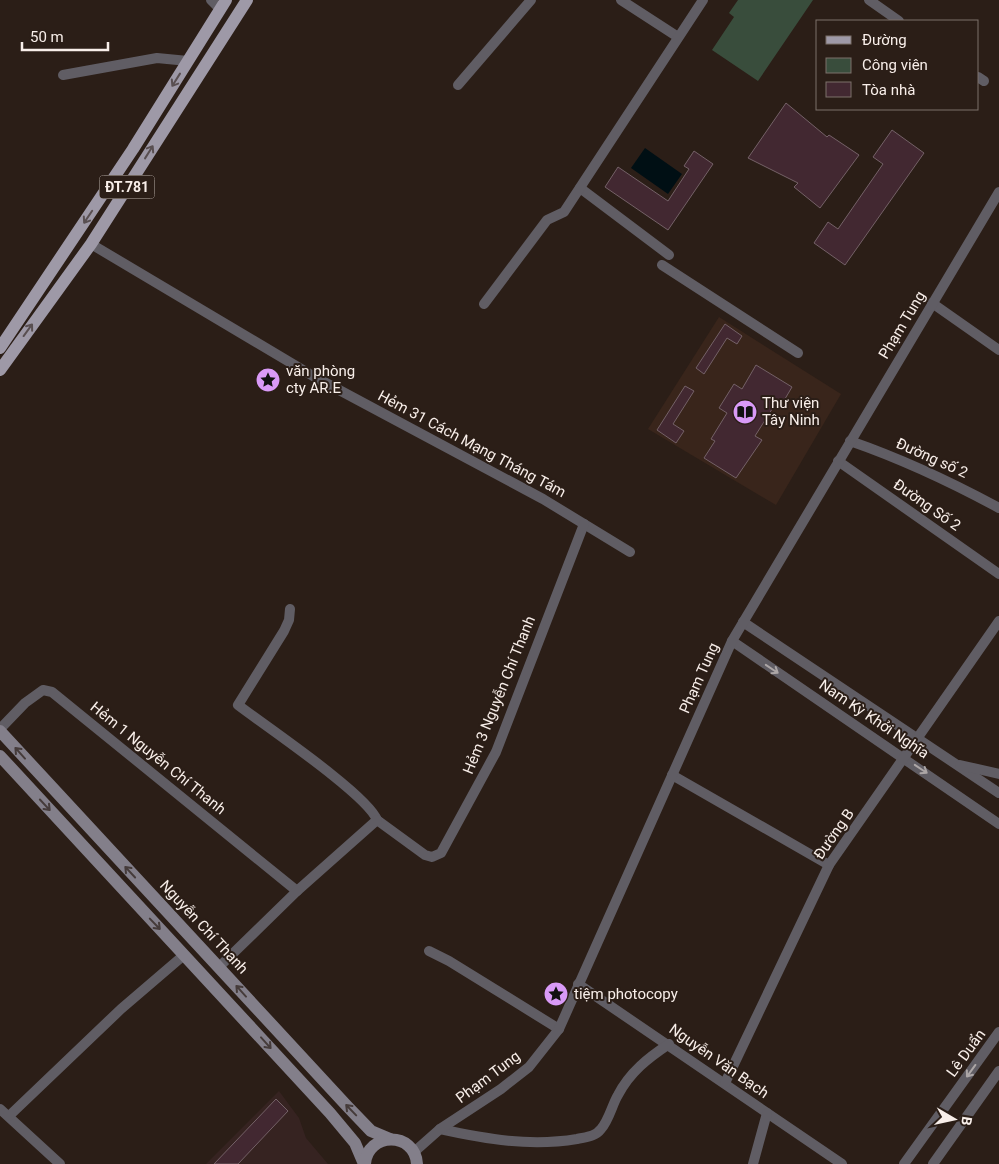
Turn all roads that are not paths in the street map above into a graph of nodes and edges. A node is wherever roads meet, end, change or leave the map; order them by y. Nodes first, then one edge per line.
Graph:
1 (247, 0) edge
2 (531, 0) edge
3 (621, 0) edge
4 (703, 0) edge
5 (869, 0) edge
6 (219, 3) edge
7 (234, 19) junction
8 (898, 20) edge
9 (678, 36) junction
10 (188, 60) junction
11 (202, 69) junction
12 (63, 75) dead end
13 (458, 85) dead end
14 (108, 186) junction
15 (580, 188) junction
16 (999, 192) edge
17 (122, 195) junction
18 (91, 244) junction
19 (669, 255) dead end
20 (662, 265) dead end
21 (932, 303) junction
22 (484, 304) dead end
23 (0, 348) edge
24 (999, 350) edge
25 (798, 353) dead end
26 (0, 370) edge
27 (850, 441) junction
28 (838, 461) junction
29 (999, 508) edge
30 (584, 524) junction
31 (630, 552) dead end
32 (999, 574) edge
33 (290, 609) dead end
34 (999, 621) edge
35 (743, 622) junction
36 (732, 641) junction
37 (0, 730) edge
38 (917, 740) junction
39 (0, 756) edge
40 (905, 758) junction
41 (954, 764) junction
42 (999, 774) edge
43 (672, 775) junction
44 (999, 793) edge
45 (377, 820) junction
46 (999, 824) edge
47 (110, 851) junction
48 (98, 864) junction
49 (829, 865) junction
50 (297, 891) junction
51 (429, 951) dead end
52 (184, 954) junction
53 (219, 967) junction
54 (207, 979) junction
55 (578, 984) junction
56 (559, 1029) junction
57 (999, 1032) edge
58 (669, 1044) junction
59 (999, 1071) edge
60 (725, 1082) junction
61 (0, 1108) edge
62 (767, 1113) junction
63 (9, 1116) junction
64 (440, 1129) junction
65 (390, 1138) junction
66 (415, 1158) edge
67 (60, 1164) edge
68 (364, 1164) edge
69 (753, 1164) edge
70 (842, 1164) edge
71 (904, 1164) edge
72 (933, 1164) edge

1 - 7 main road, ĐT.781
2 - 13 street
3 - 9 street
4 - 9 street
5 - 8 street
6 - 7 main road
6 - 10 main road, ĐT.781
7 - 11 main road, ĐT.781
9 - 15 street
10 - 11 main road
10 - 12 street
10 -> 14 main road, ĐT.781
17 -> 11 main road, ĐT.781
14 - 17 main road
14 -> 23 main road, ĐT.781
15 - 19 street
15 - 22 street
16 - 21 street, Phạm Tung
17 - 18 main road, ĐT.781
26 -> 18 main road, ĐT.781
18 - 30 street, Hẻm 31 Cách Mạng Tháng Tám
20 - 25 street
21 - 24 street
21 - 27 street, Phạm Tung
27 - 28 street, Phạm Tung
27 - 29 street, Đường số 2
28 - 32 street, Đường Số 2
28 - 35 street, Phạm Tung
30 - 31 street, Hẻm 31 Cách Mạng Tháng Tám
30 - 45 street, Hẻm 3 Nguyễn Chí Thanh
33 - 45 street
34 - 38 street, Đường B
35 - 36 street, Phạm Tung
35 - 38 street, Nam Kỳ Khởi Nghĩa
36 -> 40 street, Nam Kỳ Khởi Nghĩa
36 - 43 street, Phạm Tung
47 -> 37 street, Nguyễn Chí Thanh
37 - 50 street, Hẻm 1 Nguyễn Chí Thanh
38 - 40 street, Đường B
38 - 41 street, Nam Kỳ Khởi Nghĩa
39 -> 48 street
40 -> 46 street, Nam Kỳ Khởi Nghĩa
40 - 49 street, Đường B
41 - 42 street
41 - 44 street, Nam Kỳ Khởi Nghĩa
43 - 49 street
43 - 55 street, Phạm Tung
45 - 50 street
47 - 48 street
53 -> 47 street, Nguyễn Chí Thanh
48 -> 52 street
49 - 60 street, Đường B
50 - 53 street
51 - 56 street
52 - 54 street
52 - 63 street
53 - 54 street
65 -> 53 street, Nguyễn Chí Thanh
54 -> 68 street
55 - 56 street, Phạm Tung
55 - 58 street, Nguyễn Văn Bạch
56 - 64 street, Phạm Tung
57 -> 71 street, Lê Duẩn
58 - 60 street, Nguyễn Văn Bạch
58 - 64 street
59 - 72 street
60 - 62 street, Nguyễn Văn Bạch
61 - 63 street
62 - 69 street
62 - 70 street, Nguyễn Văn Bạch
63 - 67 street
64 - 66 street, Phạm Tung
65 - 66 street, Nguyễn Chí Thanh
65 - 68 street

